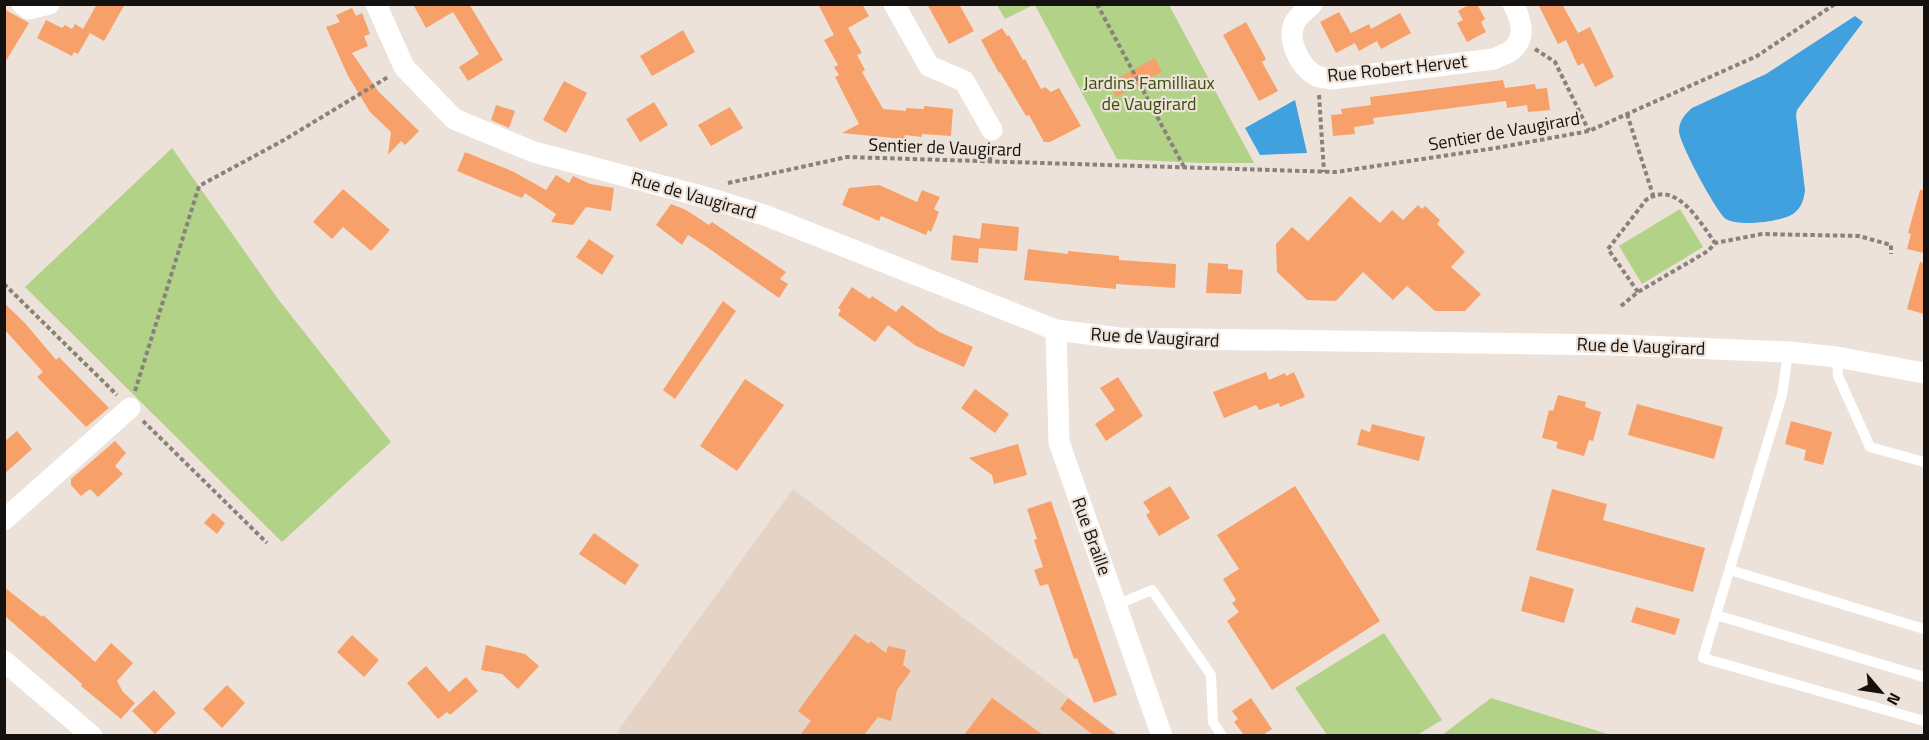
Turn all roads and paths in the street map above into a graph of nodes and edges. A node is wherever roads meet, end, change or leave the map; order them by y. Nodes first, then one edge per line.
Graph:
1 (22, 4) edge
2 (49, 4) edge
3 (376, 4) edge
4 (894, 4) edge
5 (1096, 4) edge
6 (1312, 4) edge
7 (1513, 4) edge
8 (1834, 4) edge
9 (1520, 40) junction
10 (404, 67) junction
11 (1317, 76) junction
12 (1627, 114) junction
13 (992, 130) dead end
14 (1589, 131) junction
15 (1184, 167) junction
16 (1324, 171) junction
17 (720, 185) dead end
18 (1653, 195) junction
19 (1715, 243) junction
20 (1891, 254) dead end
21 (1638, 292) junction
22 (1622, 306) dead end
23 (1056, 330) junction
24 (1788, 352) junction
25 (1837, 357) junction
26 (1924, 373) edge
27 (130, 408) joint
28 (1924, 462) edge
29 (4, 520) edge
30 (1730, 570) junction
31 (1116, 606) junction
32 (1716, 615) junction
33 (1924, 629) edge
34 (4, 661) edge
35 (1924, 677) edge
36 (1924, 721) edge
37 (92, 735) edge
38 (1162, 735) edge
39 (1222, 735) edge

1 - 2 street
3 - 10 street, Rue de Vaugirard
4 - 13 street
5 - 15 path
6 - 11 street, Rue Robert Hervet
7 - 9 street
8 - 12 path, Sentier de Vaugirard
9 - 11 street, Rue Robert Hervet
9 - 14 path
10 - 23 street, Rue de Vaugirard
10 - 27 path
11 - 16 path
12 - 14 path, Sentier de Vaugirard
12 - 18 path
14 - 16 path, Sentier de Vaugirard
15 - 16 path, Sentier de Vaugirard
15 - 17 path, Sentier de Vaugirard
18 - 19 path
18 - 21 path
19 - 20 path
19 - 21 path
21 - 22 path
23 - 24 street, Rue de Vaugirard
23 - 31 street, Rue Braille
24 - 25 street, Rue de Vaugirard
24 - 30 lane
25 - 26 street, Rue de Vaugirard
25 - 28 lane
27 - 29 street
30 - 32 lane
30 - 33 lane
31 - 38 street, Rue Braille
31 - 39 lane
32 - 35 lane
32 - 36 lane
34 - 37 street

